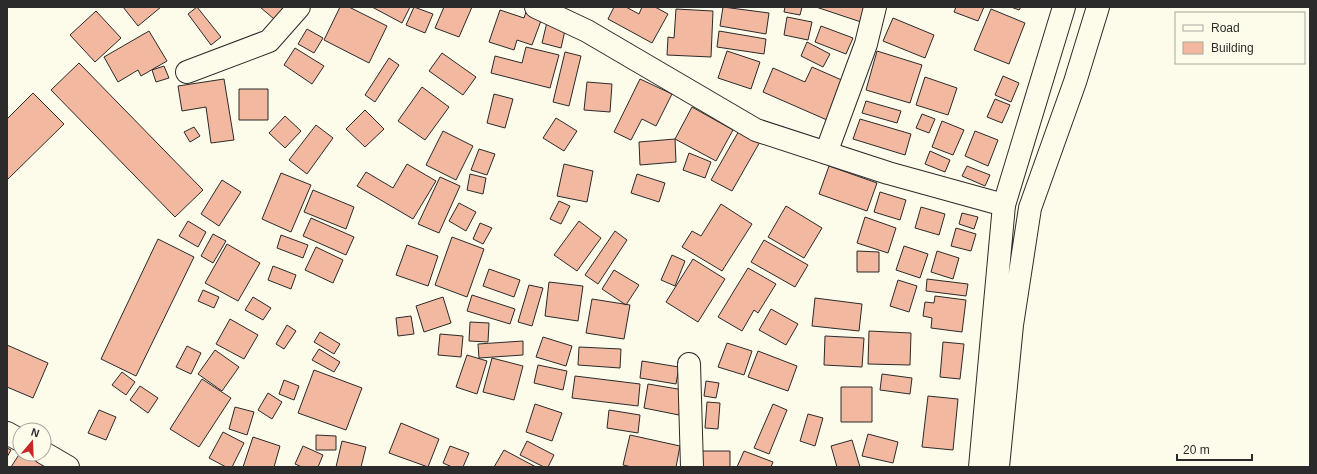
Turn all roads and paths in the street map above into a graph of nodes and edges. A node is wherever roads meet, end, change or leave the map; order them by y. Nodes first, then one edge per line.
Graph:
1 (299, 7) edge
2 (536, 7) edge
3 (876, 7) edge
4 (1064, 7) edge
5 (1098, 7) edge
6 (187, 72) dead end
7 (826, 153) junction
8 (1004, 204) junction
9 (690, 364) dead end
10 (52, 458) edge
11 (68, 467) edge
12 (692, 467) edge
13 (980, 467) edge
14 (998, 467) edge

1 - 6 main road
2 - 7 main road
3 - 7 main road
4 - 8 main road
5 - 14 main road
7 - 8 main road
8 - 13 main road
9 - 12 main road
10 - 11 main road

